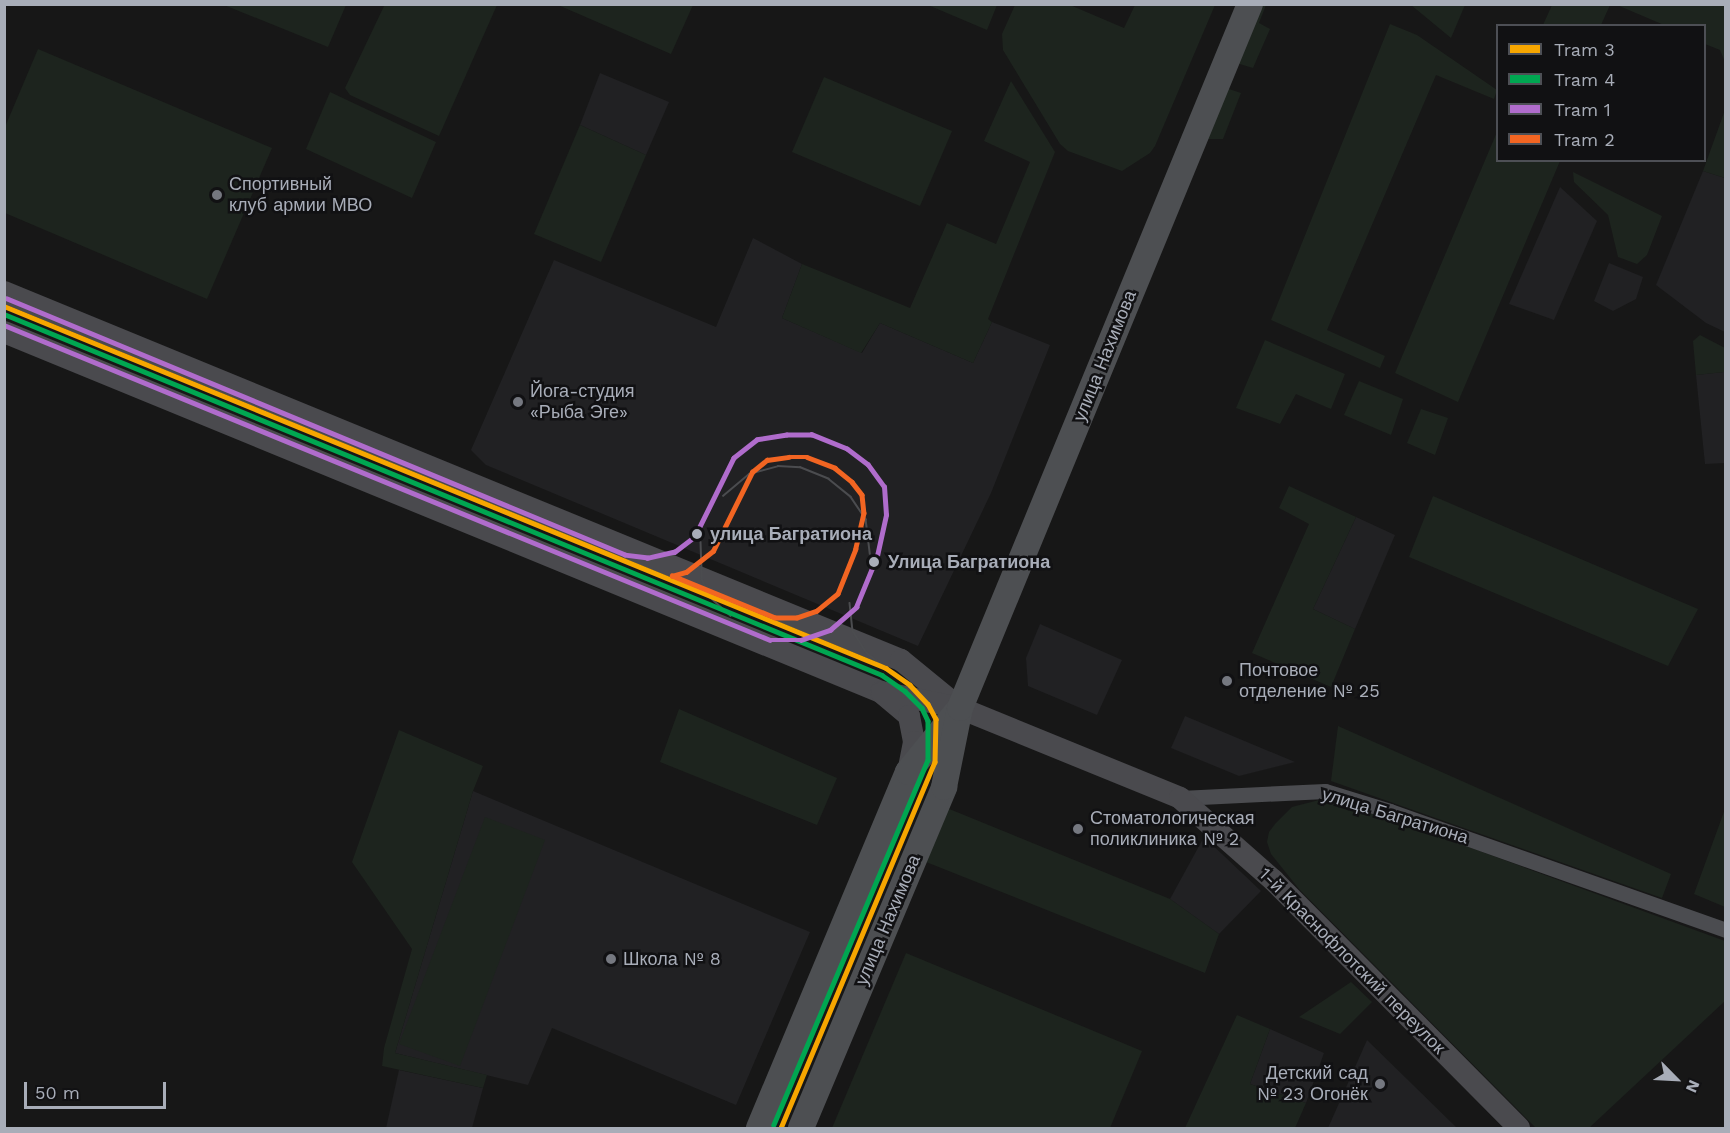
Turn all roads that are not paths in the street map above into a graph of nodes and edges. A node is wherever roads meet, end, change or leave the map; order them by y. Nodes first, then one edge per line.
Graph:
1 (1250, 4) edge
2 (4, 292) edge
3 (4, 332) edge
4 (190, 369) junction
5 (176, 402) junction
6 (881, 692) junction
7 (960, 708) junction
8 (908, 772) junction
9 (1180, 798) junction
10 (1725, 930) edge
11 (759, 1128) edge
12 (801, 1128) edge
13 (1520, 1128) edge

1 - 7 main road, улица Нахимова
2 - 4 main road, улица Багратиона
3 - 5 main road, улица Багратиона
4 - 5 main road
4 - 7 main road, улица Багратиона
5 - 6 main road, улица Багратиона
6 - 7 main road, улица Багратиона
6 - 8 main road
7 - 8 main road, улица Нахимова
7 - 9 main road, улица Багратиона
7 - 12 main road, улица Нахимова
8 - 11 main road, улица Нахимова
9 - 10 street, улица Багратиона
9 - 13 main road, 1-й Краснофлотский переулок

